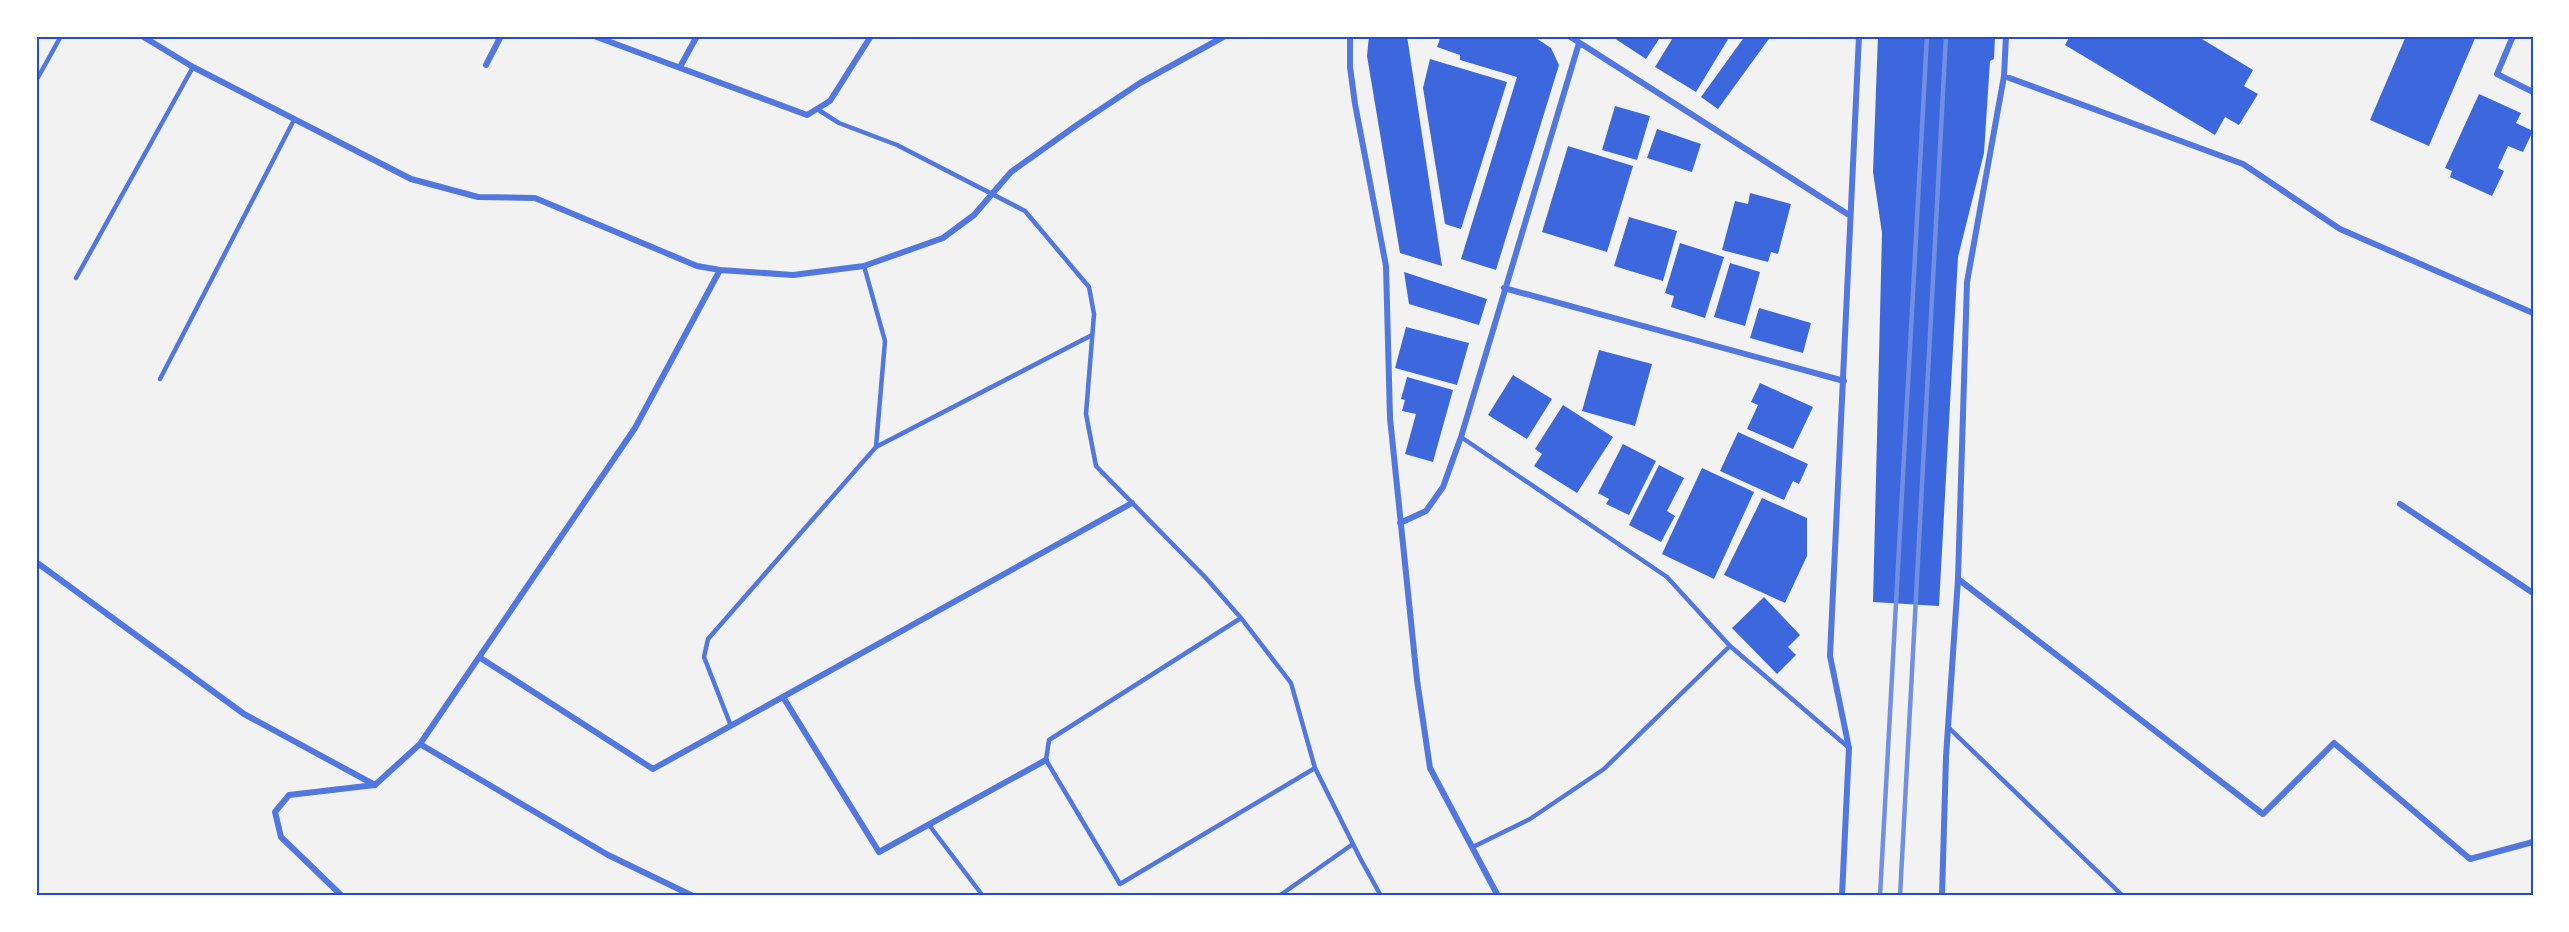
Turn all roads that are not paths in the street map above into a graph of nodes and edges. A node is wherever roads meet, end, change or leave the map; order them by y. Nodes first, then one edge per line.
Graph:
1 (61, 36) edge
2 (142, 36) edge
3 (501, 36) edge
4 (594, 36) edge
5 (697, 36) edge
6 (871, 36) edge
7 (1225, 36) edge
8 (1350, 36) edge
9 (1569, 36) edge
10 (1859, 36) edge
11 (2006, 36) edge
12 (2513, 36) edge
13 (1579, 43) junction
14 (486, 65) dead end
15 (193, 67) junction
16 (680, 67) junction
17 (2004, 76) junction
18 (36, 81) edge
19 (2533, 92) edge
20 (817, 109) junction
21 (294, 120) junction
22 (993, 194) junction
23 (1850, 215) junction
24 (864, 266) junction
25 (720, 270) junction
26 (76, 278) dead end
27 (1504, 288) junction
28 (2533, 313) edge
29 (1092, 335) junction
30 (160, 379) dead end
31 (1844, 381) junction
32 (1461, 437) junction
33 (876, 447) junction
34 (1132, 503) junction
35 (2400, 504) dead end
36 (1400, 523) junction
37 (36, 562) edge
38 (1958, 579) junction
39 (2533, 593) edge
40 (1241, 618) junction
41 (1730, 646) junction
42 (479, 657) junction
43 (783, 697) junction
44 (731, 726) junction
45 (1949, 728) junction
46 (420, 744) junction
47 (1849, 748) junction
48 (1046, 759) junction
49 (1316, 768) junction
50 (375, 785) junction
51 (929, 825) junction
52 (2533, 842) edge
53 (1353, 844) junction
54 (1473, 847) junction
55 (342, 896) edge
56 (693, 896) edge
57 (983, 896) edge
58 (1279, 896) edge
59 (1382, 896) edge
60 (1498, 896) edge
61 (1842, 896) edge
62 (1942, 896) edge
63 (2123, 896) edge

1 - 18 lane
2 - 15 street
3 - 14 street
4 - 16 street
5 - 16 street
6 - 20 street
7 - 22 street
8 - 36 street
9 - 13 street
10 - 23 street
11 - 17 street
12 - 19 street
13 - 23 street
13 - 27 street
15 - 21 street
15 - 26 lane
16 - 20 street
17 - 28 street
17 - 38 street
20 - 22 lane
21 - 25 street
21 - 30 lane
22 - 24 street
22 - 29 lane
23 - 31 street
24 - 25 street
24 - 33 lane
25 - 42 street
27 - 31 street
27 - 32 street
29 - 33 lane
29 - 34 lane
31 - 47 street
32 - 36 street
32 - 41 lane
33 - 44 lane
34 - 40 lane
34 - 43 street
35 - 39 street
36 - 54 street
37 - 50 street
38 - 45 street
38 - 52 street
40 - 48 lane
40 - 49 lane
41 - 47 lane
41 - 54 lane
42 - 44 street
42 - 46 street
43 - 44 street
43 - 51 street
45 - 62 street
45 - 63 lane
46 - 50 street
46 - 56 street
47 - 61 street
48 - 49 lane
48 - 51 street
49 - 53 lane
50 - 55 street
51 - 57 lane
53 - 58 lane
53 - 59 lane
54 - 60 street

